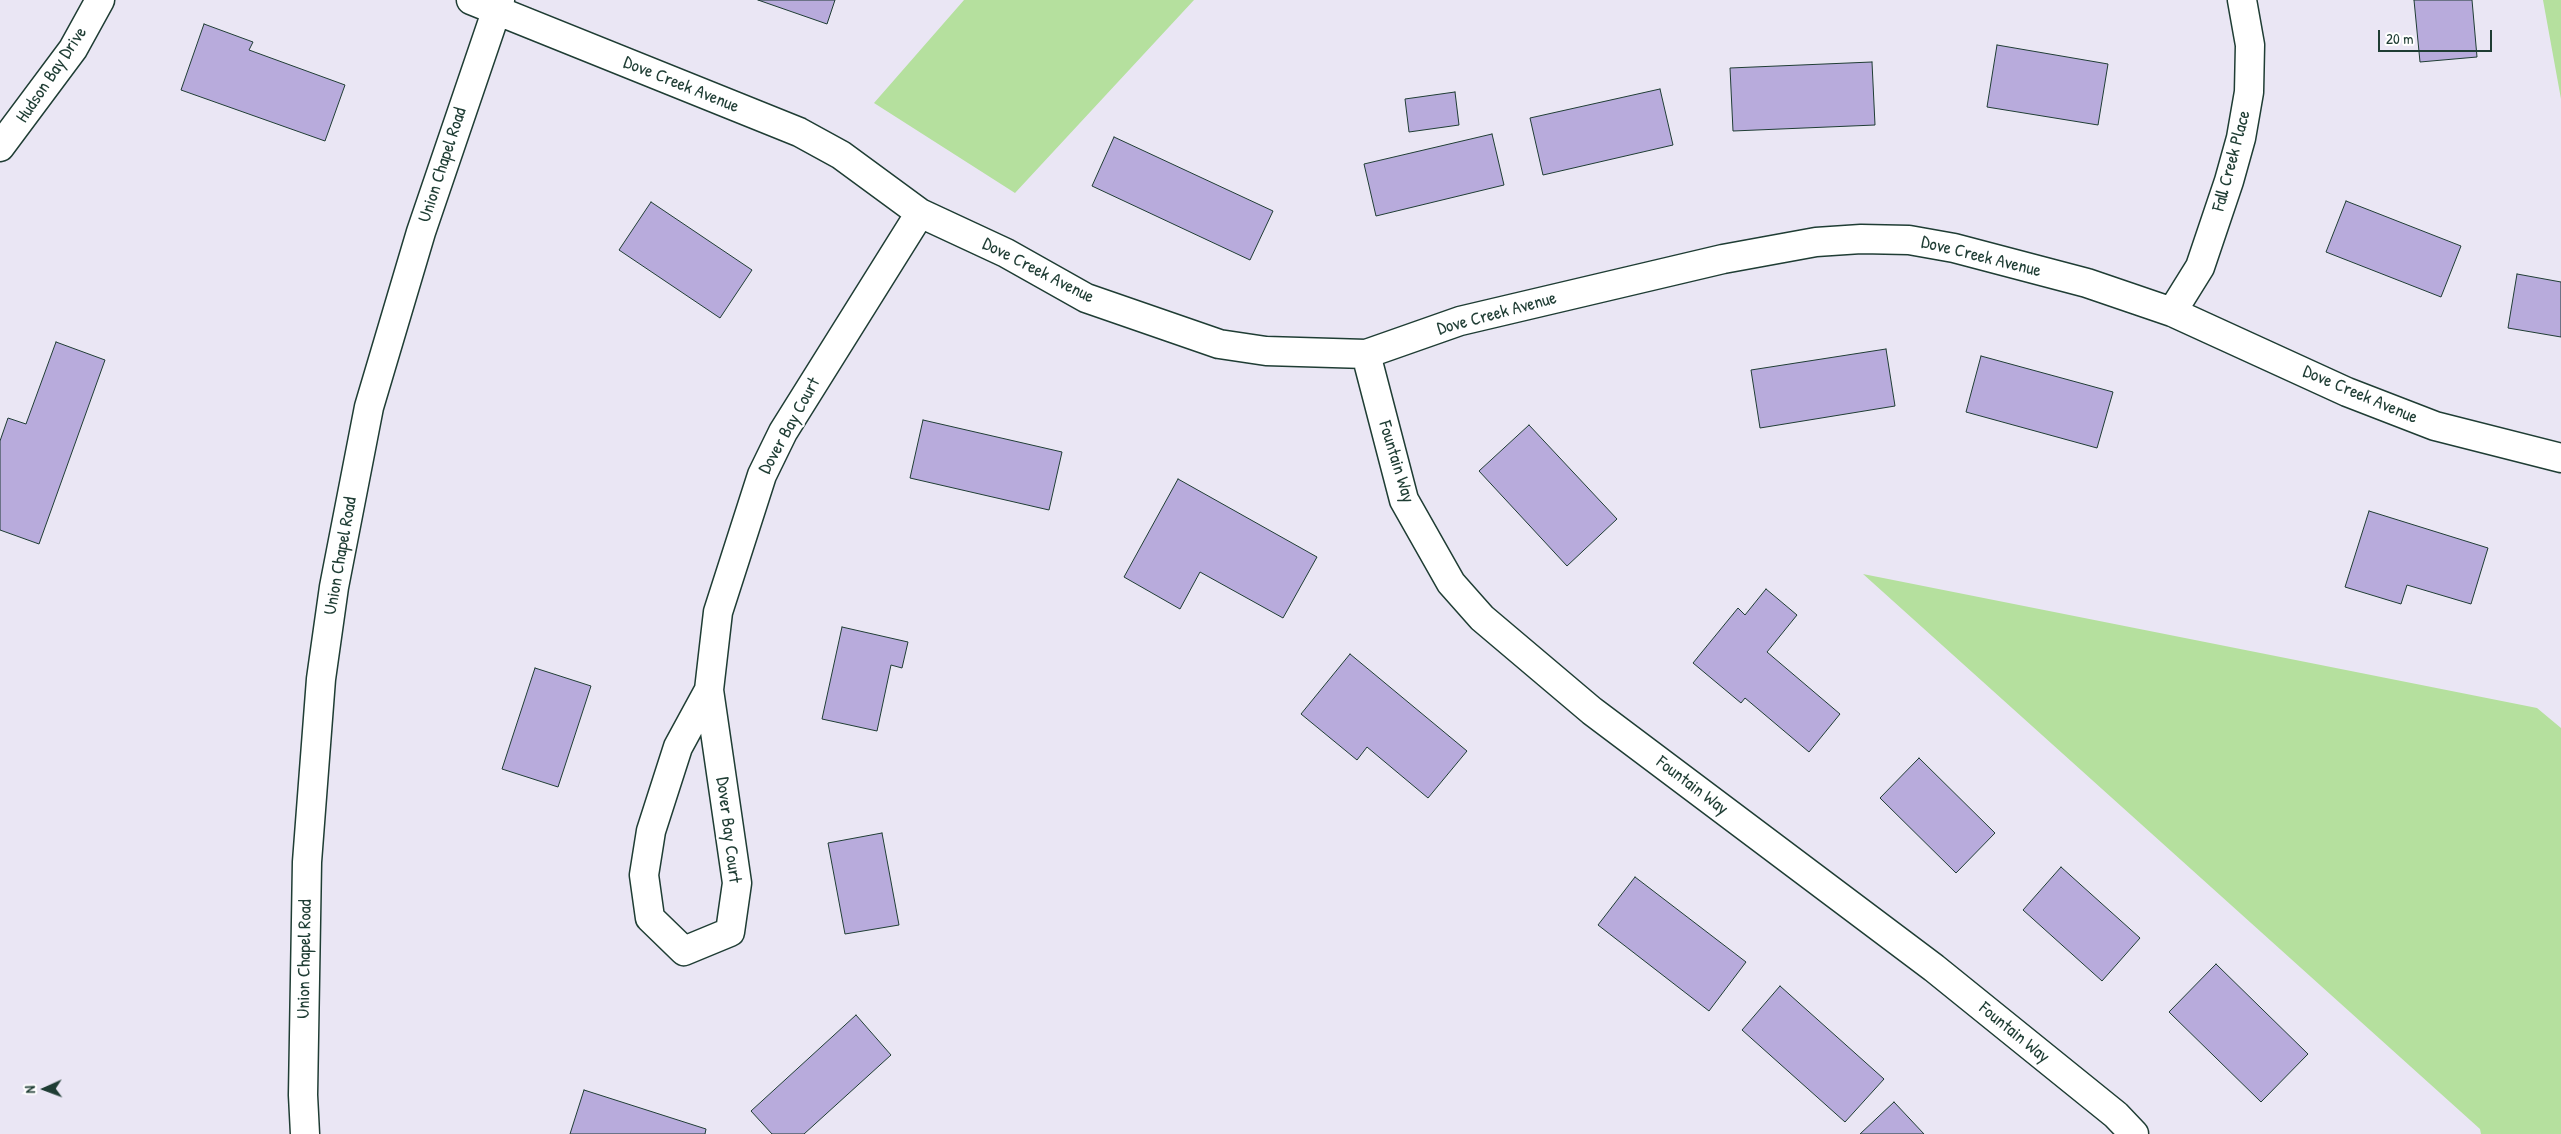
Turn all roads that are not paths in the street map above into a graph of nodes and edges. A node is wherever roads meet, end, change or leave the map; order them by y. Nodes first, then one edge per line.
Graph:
1 (100, 0) edge
2 (2242, 0) edge
3 (489, 3) edge
4 (0, 147) edge
5 (920, 213) junction
6 (2172, 312) junction
7 (1366, 354) junction
8 (2561, 458) edge
9 (709, 690) junction
10 (305, 1134) edge
11 (2134, 1134) edge

1 - 4 street, Hudson Bay Drive
2 - 6 street, Fall Creek Place
3 - 5 street, Dove Creek Avenue
3 - 10 street, Union Chapel Road
5 - 7 street, Dove Creek Avenue
5 - 9 street, Dover Bay Court
6 - 7 street, Dove Creek Avenue
6 - 8 street, Dove Creek Avenue
7 - 11 street, Fountain Way
9 - 9 street, Dover Bay Court

